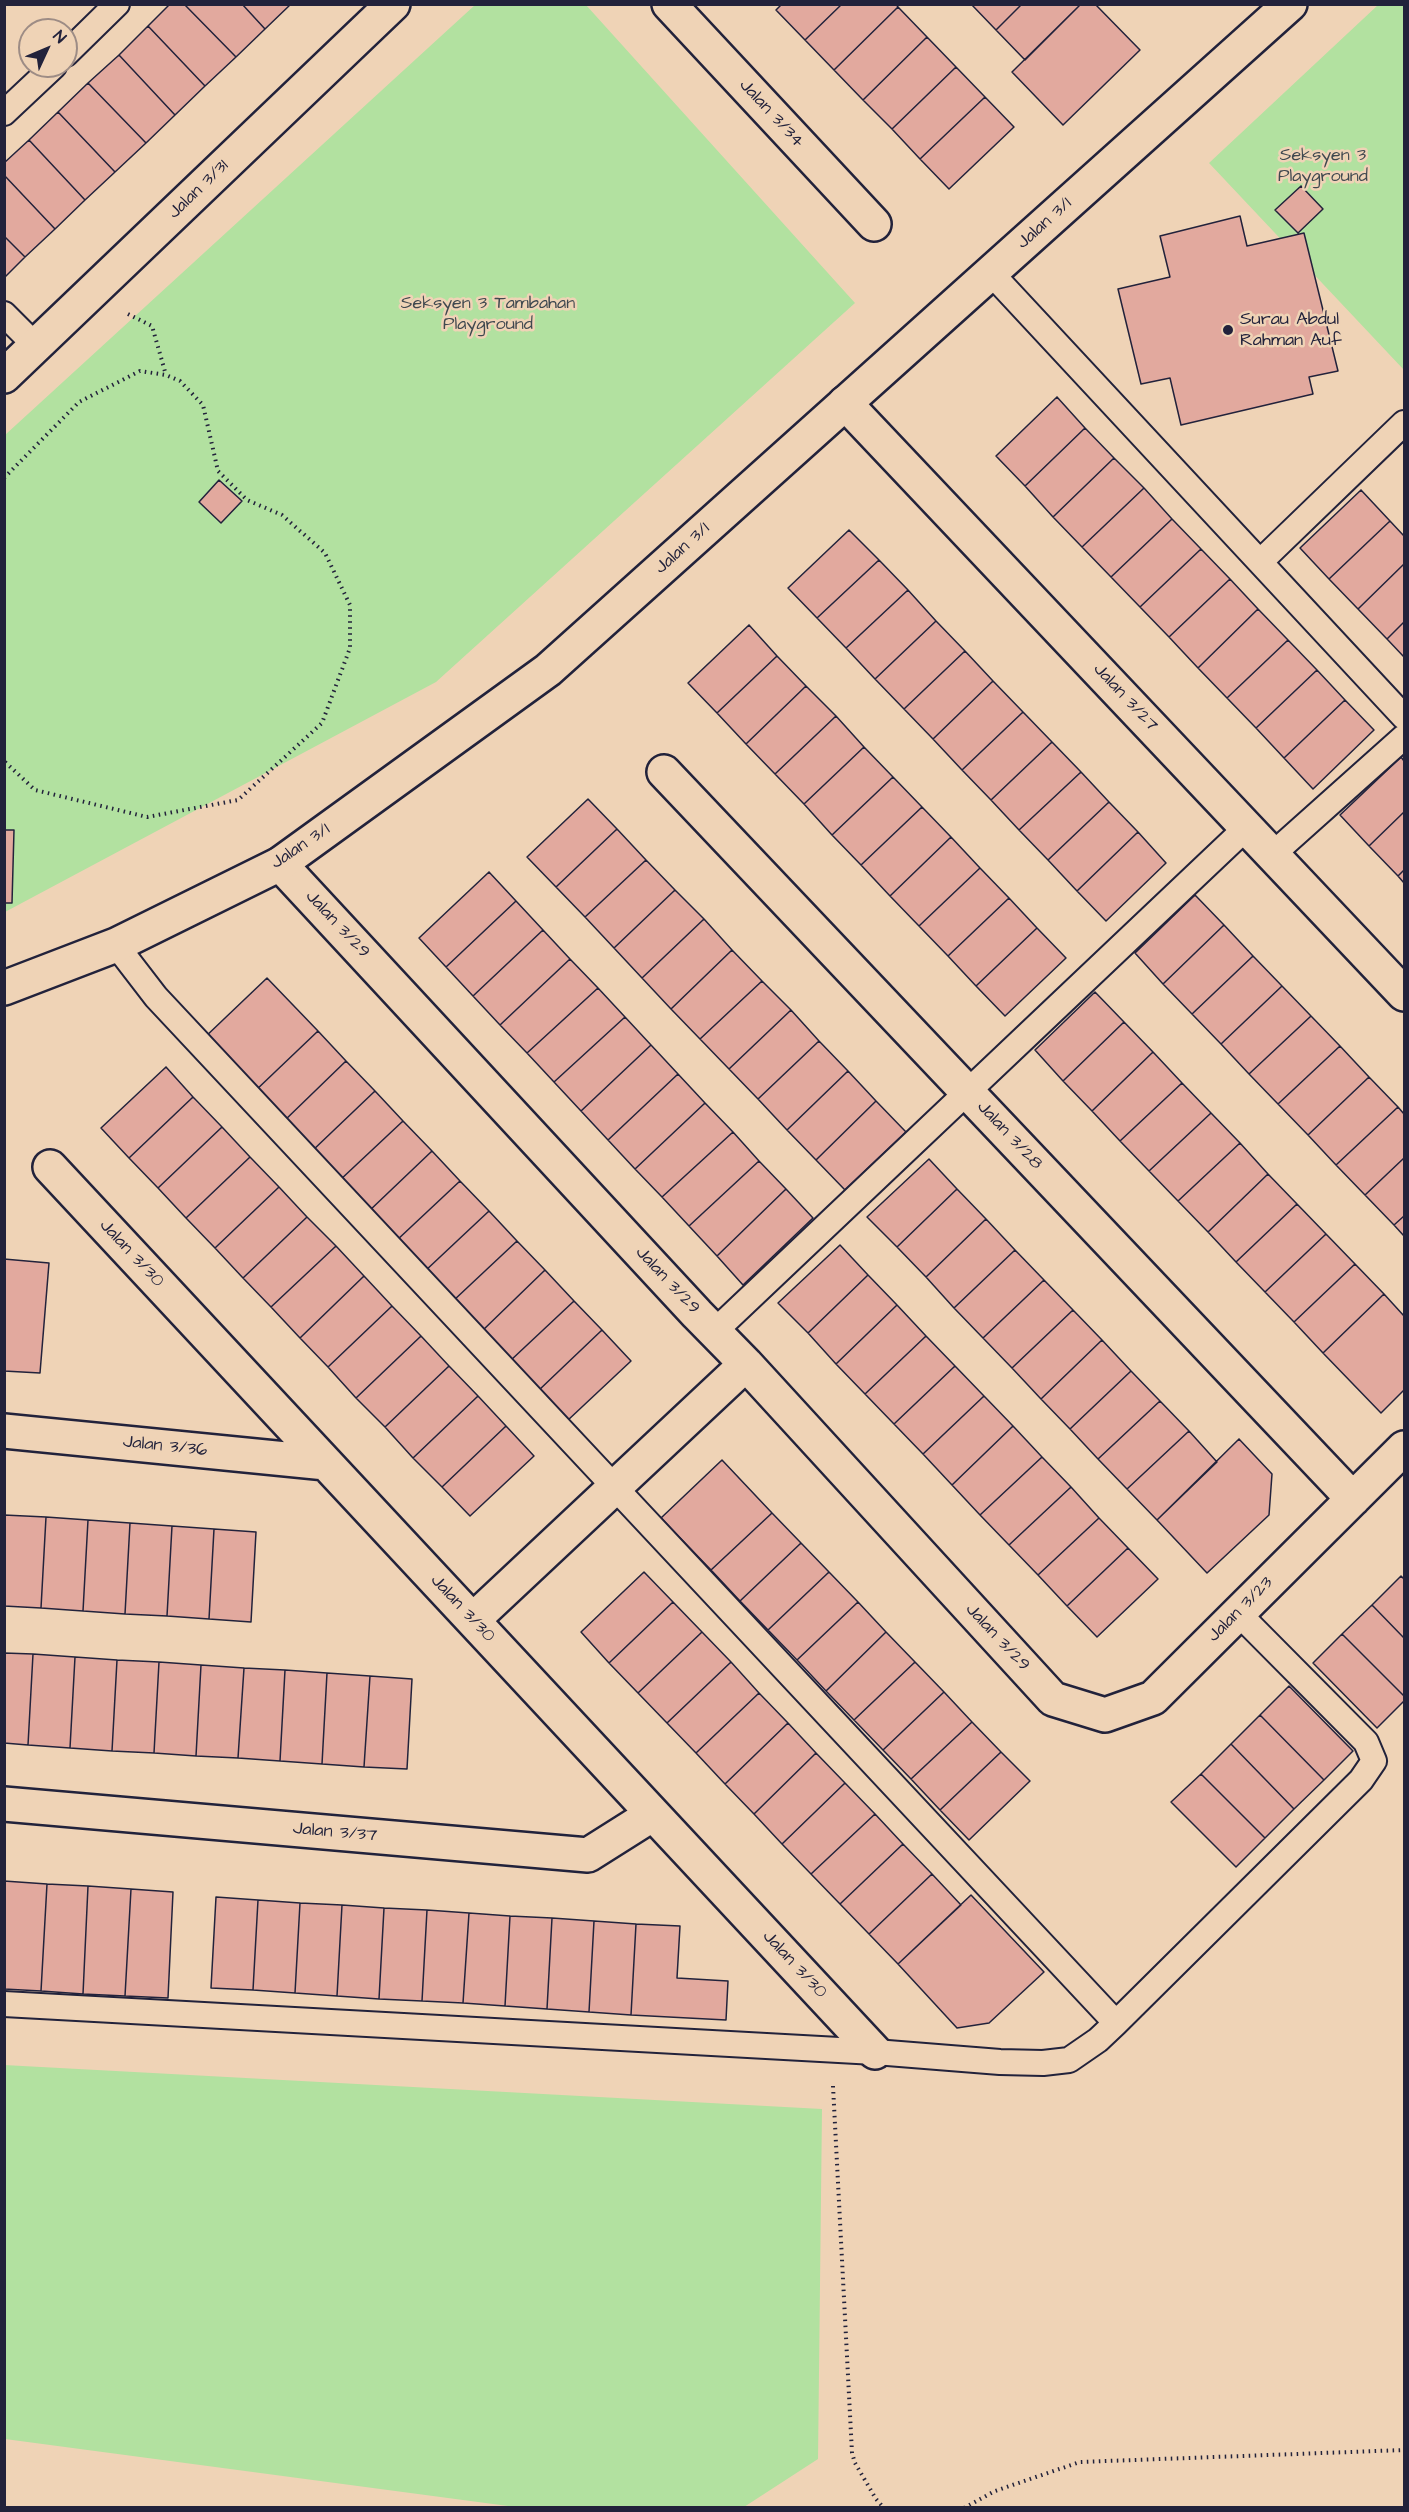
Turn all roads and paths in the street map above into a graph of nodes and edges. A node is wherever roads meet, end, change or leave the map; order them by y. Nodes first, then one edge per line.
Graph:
1 (117, 4) edge
2 (393, 4) edge
3 (669, 4) edge
4 (1290, 4) edge
5 (78, 42) edge
6 (41, 78) edge
7 (4, 113) edge
8 (874, 224) dead end
9 (991, 273) junction
10 (89, 295) junction
11 (4, 314) edge
12 (36, 346) junction
13 (166, 375) junction
14 (4, 376) edge
15 (845, 403) junction
16 (1404, 423) edge
17 (4, 478) edge
18 (1260, 562) junction
19 (1404, 717) edge
20 (1404, 736) edge
21 (4, 761) edge
22 (664, 772) dead end
23 (1247, 827) junction
24 (1273, 854) junction
25 (280, 864) junction
26 (116, 945) junction
27 (4, 988) edge
28 (1404, 994) edge
29 (967, 1092) junction
30 (50, 1167) dead end
31 (714, 1332) junction
32 (746, 1365) junction
33 (4, 1431) edge
34 (1404, 1448) edge
35 (326, 1463) junction
36 (615, 1488) junction
37 (1353, 1499) junction
38 (1238, 1613) junction
39 (473, 1620) junction
40 (1053, 1699) joint
41 (4, 1804) edge
42 (653, 1814) junction
43 (4, 2004) edge
44 (1116, 2023) junction
45 (831, 2049) junction
46 (875, 2052) junction
47 (1404, 2450) edge
48 (884, 2508) edge
49 (964, 2508) edge

1 - 5 lane
2 - 10 street, Jalan 3/31
3 - 8 street, Jalan 3/34
4 - 9 street, Jalan 3/1
6 - 7 lane
9 - 15 street, Jalan 3/1
9 - 18 lane
10 - 12 street, Jalan 3/31
10 - 13 path
11 - 12 lane
12 - 14 street, Jalan 3/31
13 - 17 path
13 - 21 path
15 - 23 street, Jalan 3/27
15 - 25 street, Jalan 3/1
16 - 18 lane
18 - 19 lane
20 - 24 lane
22 - 29 street, Jalan 3/28
23 - 24 street, Jalan 3/27
23 - 29 lane
24 - 28 street, Jalan 3/27
25 - 26 street, Jalan 3/1
25 - 31 street, Jalan 3/29
26 - 27 street, Jalan 3/1
26 - 36 lane
29 - 31 lane
29 - 37 street, Jalan 3/28
30 - 35 street, Jalan 3/30
31 - 32 street, Jalan 3/29
32 - 36 street
32 - 40 street, Jalan 3/29
33 - 35 street, Jalan 3/36
34 - 37 street, Jalan 3/23
35 - 39 street, Jalan 3/30
36 - 39 street
36 - 44 lane
37 - 38 street, Jalan 3/23
38 - 40 street, Jalan 3/23
38 - 44 lane
39 - 42 street, Jalan 3/30
41 - 42 street, Jalan 3/37
42 - 46 street, Jalan 3/30
43 - 45 lane
44 - 46 lane
45 - 46 lane
45 - 48 path
47 - 49 path

